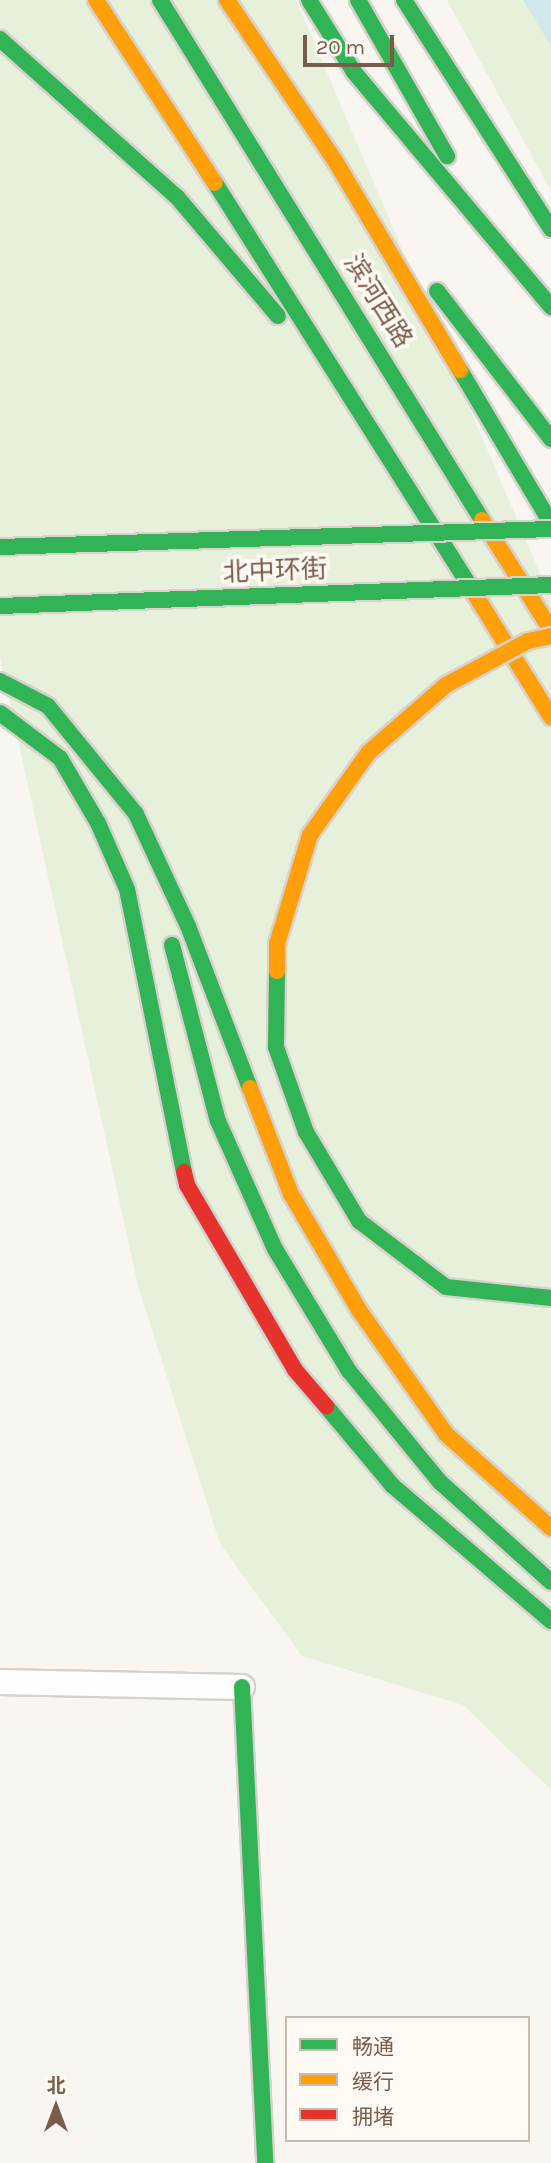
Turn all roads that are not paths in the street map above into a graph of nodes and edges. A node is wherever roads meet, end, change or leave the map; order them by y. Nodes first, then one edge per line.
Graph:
1 (96, 0) edge
2 (160, 0) edge
3 (227, 0) edge
4 (309, 0) edge
5 (358, 0) edge
6 (404, 0) edge
7 (0, 39) edge
8 (334, 159) junction
9 (551, 229) edge
10 (502, 252) junction
11 (551, 307) edge
12 (369, 425) junction
13 (551, 439) edge
14 (551, 523) edge
15 (551, 529) edge
16 (0, 547) edge
17 (551, 585) edge
18 (0, 606) edge
19 (551, 630) edge
20 (551, 636) edge
21 (0, 681) edge
22 (0, 713) edge
23 (551, 717) edge
24 (136, 814) junction
25 (551, 1298) edge
26 (551, 1528) edge
27 (551, 1582) edge
28 (551, 1621) edge
29 (0, 1682) edge
30 (242, 1687) joint
31 (265, 2163) edge

1 - 12 main road
2 - 19 main road, 滨河西路
3 - 8 main road, 滨河西路
4 - 10 main road
5 - 10 main road
6 - 9 main road
7 - 12 main road
8 - 13 main road
8 - 14 main road, 滨河西路
10 - 11 main road
12 - 23 main road
15 - 16 main road, 北中环街, bridge
17 - 18 main road, 北中环街, bridge
20 - 25 main road, bridge
21 - 24 main road
22 - 28 main road
24 - 26 main road
24 - 27 main road
29 - 30 street
30 - 31 main road

